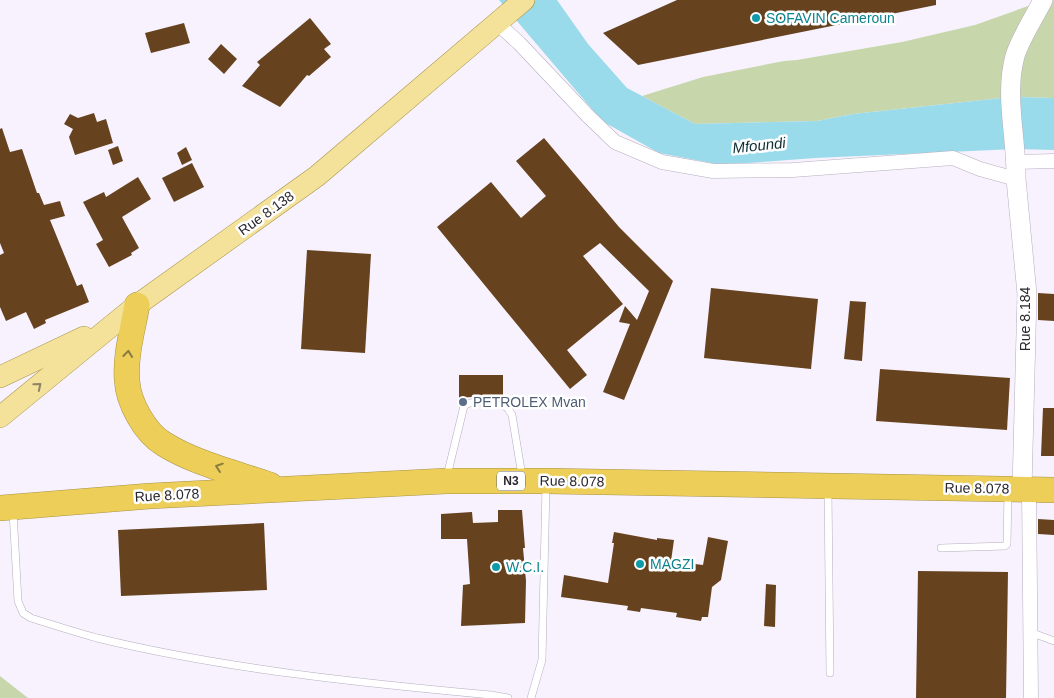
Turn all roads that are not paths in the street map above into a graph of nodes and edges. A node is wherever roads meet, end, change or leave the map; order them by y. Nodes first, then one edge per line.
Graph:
1 (524, 0) edge
2 (1043, 0) edge
3 (500, 20) junction
4 (1054, 161) edge
5 (1016, 163) junction
6 (137, 305) junction
7 (114, 324) junction
8 (0, 377) edge
9 (0, 417) edge
10 (535, 481) junction
11 (446, 482) junction
12 (828, 486) junction
13 (282, 489) junction
14 (1020, 489) junction
15 (1054, 490) edge
16 (7, 507) edge
17 (940, 548) dead end
18 (1030, 632) junction
19 (1054, 641) edge
20 (830, 673) dead end
21 (508, 698) edge
22 (531, 698) edge
23 (1031, 698) edge

1 - 3 main road, Rue 8.138
2 - 5 street, Rue 8.184
3 - 5 street
3 - 6 main road, Rue 8.138
4 - 5 street
5 - 14 street, Rue 8.184
6 - 7 main road, Rue 8.138
13 -> 6 highway
7 - 8 main road
9 -> 7 main road, Rue 8.138
10 - 11 highway, Rue 8.078 / N3
10 - 11 lane
10 - 12 highway, Rue 8.078 / N3
10 - 22 lane
11 - 13 highway, Rue 8.078 / N3
12 - 14 highway, Rue 8.078 / N3
12 - 20 lane
13 - 16 highway, Rue 8.078 / N3
14 - 15 highway, Rue 8.078 / N3
14 - 17 lane
14 - 18 street
16 - 21 lane
18 - 19 lane
18 - 23 street

